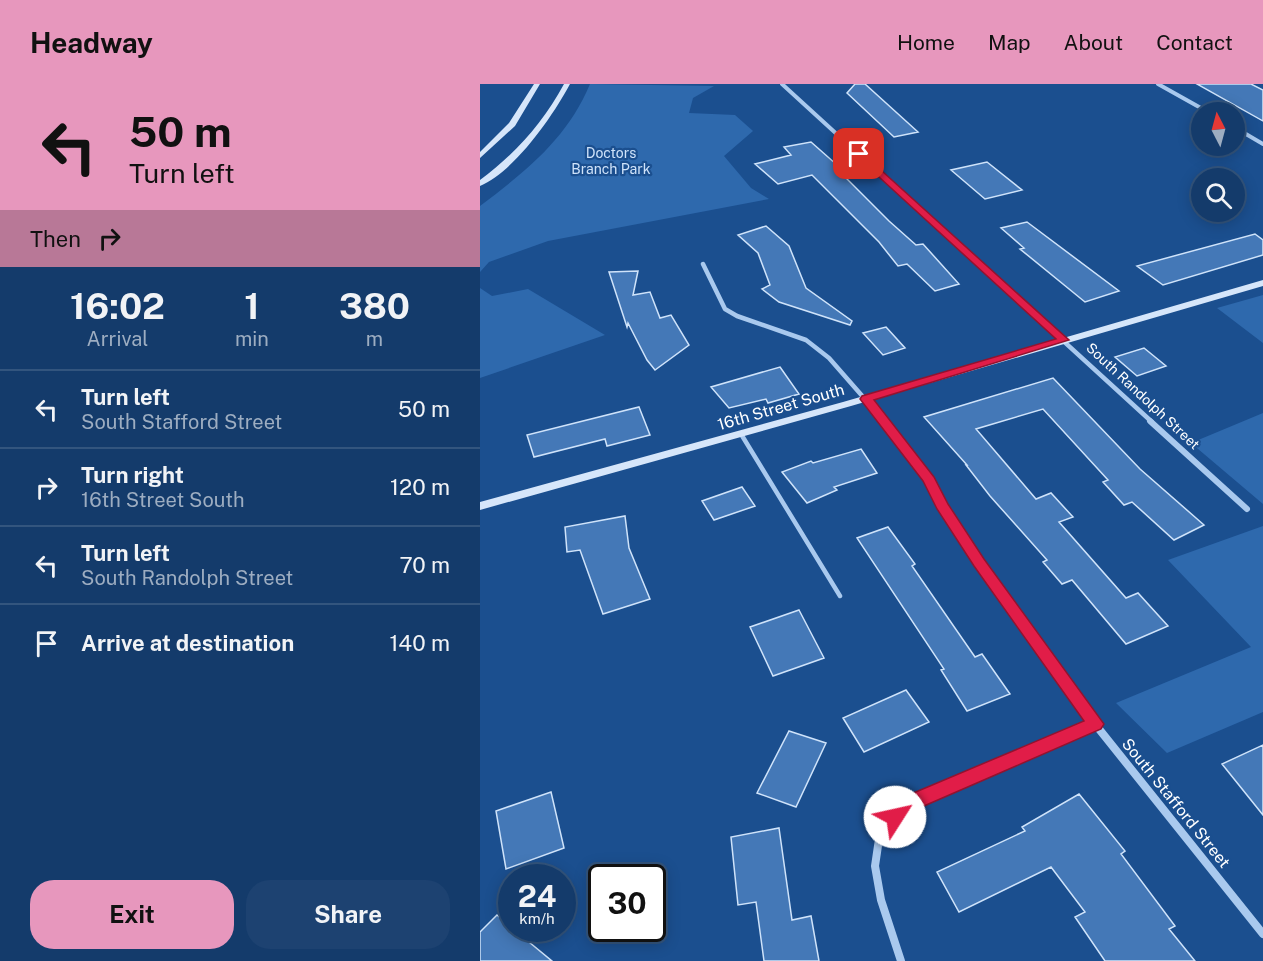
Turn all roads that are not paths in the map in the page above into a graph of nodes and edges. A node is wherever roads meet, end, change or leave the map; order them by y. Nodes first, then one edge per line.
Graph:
1 (537, 84) edge
2 (567, 84) edge
3 (782, 84) edge
4 (1158, 84) edge
5 (1191, 102) edge
6 (1245, 133) edge
7 (1263, 144) edge
8 (480, 156) edge
9 (480, 184) edge
10 (703, 264) dead end
11 (1263, 284) edge
12 (1064, 340) junction
13 (866, 399) junction
14 (741, 434) junction
15 (480, 506) edge
16 (1247, 509) dead end
17 (840, 596) dead end
18 (1095, 724) junction
19 (1263, 934) edge
20 (901, 961) edge

1 - 8 street
2 - 9 street
3 - 12 street, South Randolph Street
4 - 5 street
6 - 7 street
10 - 13 street, South Stafford Street
11 - 12 street, 16th Street South
12 - 13 street, 16th Street South
12 - 16 street, South Randolph Street
13 - 14 street, 16th Street South
13 - 18 street, South Stafford Street
14 - 15 street, 16th Street South
14 - 17 lane
18 - 19 street, South Stafford Street
18 - 20 street

